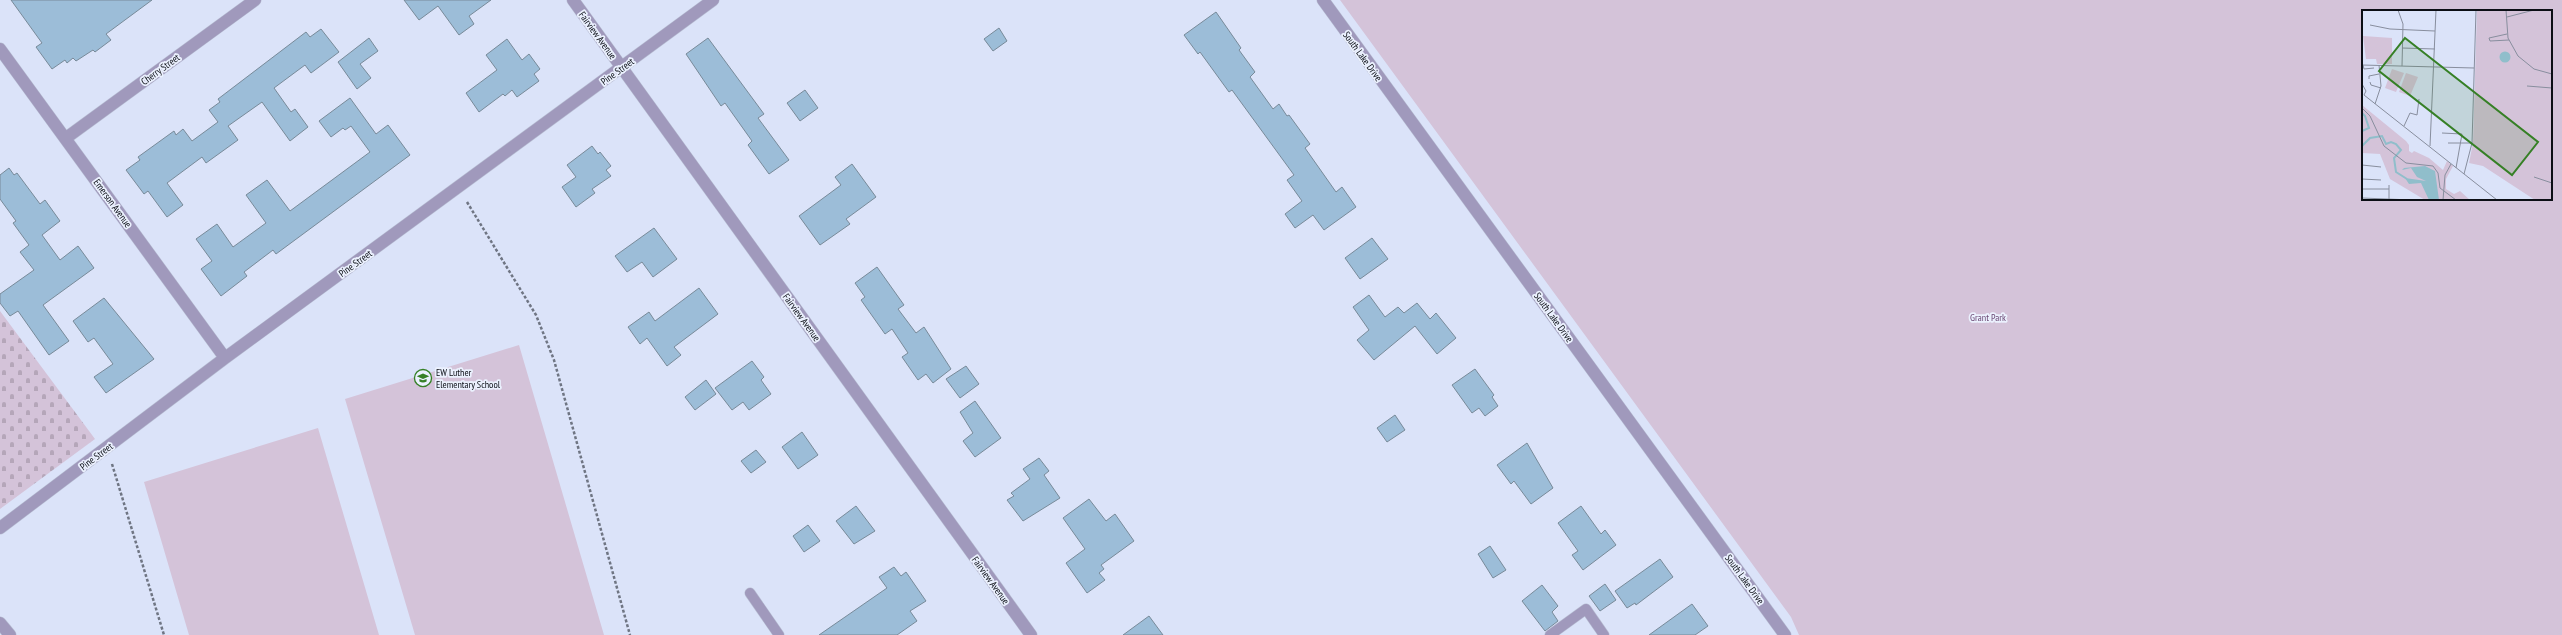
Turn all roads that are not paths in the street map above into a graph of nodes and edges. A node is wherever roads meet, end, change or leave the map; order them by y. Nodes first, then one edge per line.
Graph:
1 (255, 0) edge
2 (573, 0) edge
3 (713, 0) edge
4 (1322, 0) edge
5 (0, 49) edge
6 (622, 67) junction
7 (66, 138) junction
8 (225, 358) junction
9 (0, 528) edge
10 (750, 593) dead end
11 (0, 623) edge
12 (1784, 634) edge
13 (10, 635) edge
14 (779, 635) edge
15 (1031, 635) edge
16 (1550, 635) edge
17 (1604, 635) edge

1 - 7 street, Cherry Street
2 - 6 street, Fairview Avenue
3 - 6 street, Pine Street
4 - 12 street, South Lake Drive
5 - 7 street, Emerson Avenue
6 - 8 street, Pine Street
6 - 15 street, Fairview Avenue
7 - 8 street, Emerson Avenue
8 - 9 street, Pine Street
10 - 14 lane
11 - 13 street
16 - 17 lane

